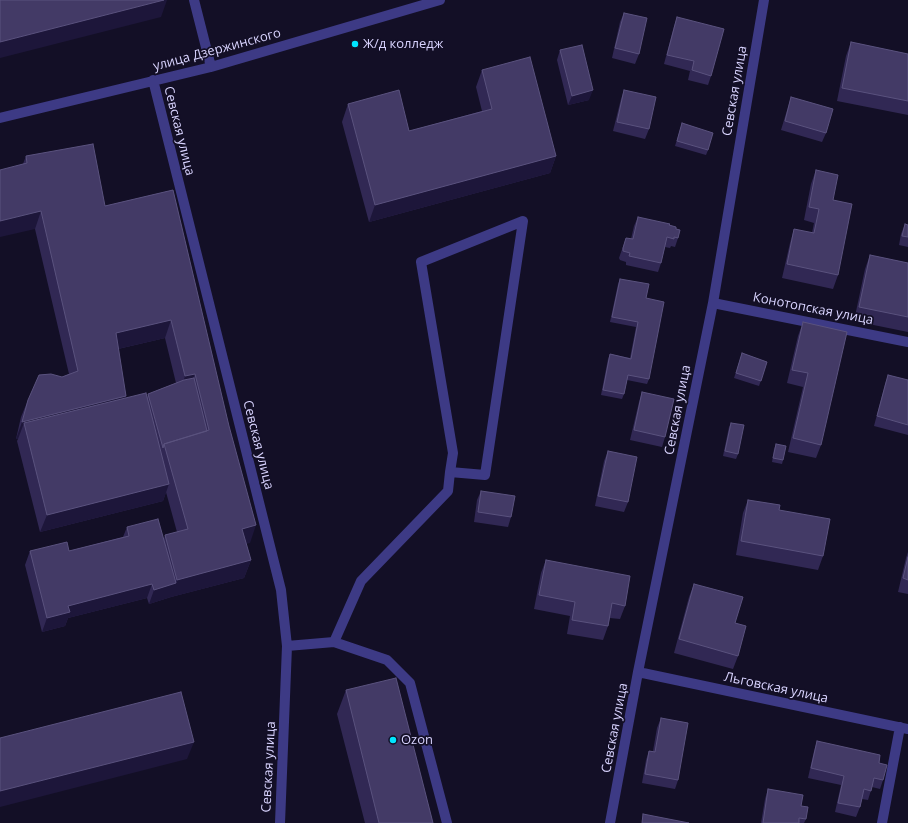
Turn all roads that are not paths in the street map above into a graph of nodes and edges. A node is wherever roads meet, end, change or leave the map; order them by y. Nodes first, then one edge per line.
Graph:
1 (194, 0) edge
2 (440, 0) edge
3 (764, 0) edge
4 (211, 67) junction
5 (153, 80) junction
6 (0, 118) edge
7 (713, 302) junction
8 (908, 342) edge
9 (450, 472) junction
10 (334, 642) junction
11 (287, 646) junction
12 (638, 672) junction
13 (904, 728) edge
14 (280, 823) edge
15 (447, 823) edge
16 (610, 823) edge
17 (882, 823) edge

1 - 4 street
2 - 4 street, улица Дзержинского
3 - 7 street, Севская улица
4 - 5 street, улица Дзержинского
5 - 6 street, улица Дзержинского
5 - 11 street, Севская улица
7 - 8 street, Конотопская улица
7 - 12 street, Севская улица
9 - 9 street
9 - 10 street
10 - 11 street
10 - 15 street
11 - 14 street, Севская улица
12 - 13 street, Льговская улица
12 - 16 street, Севская улица
13 - 17 street

